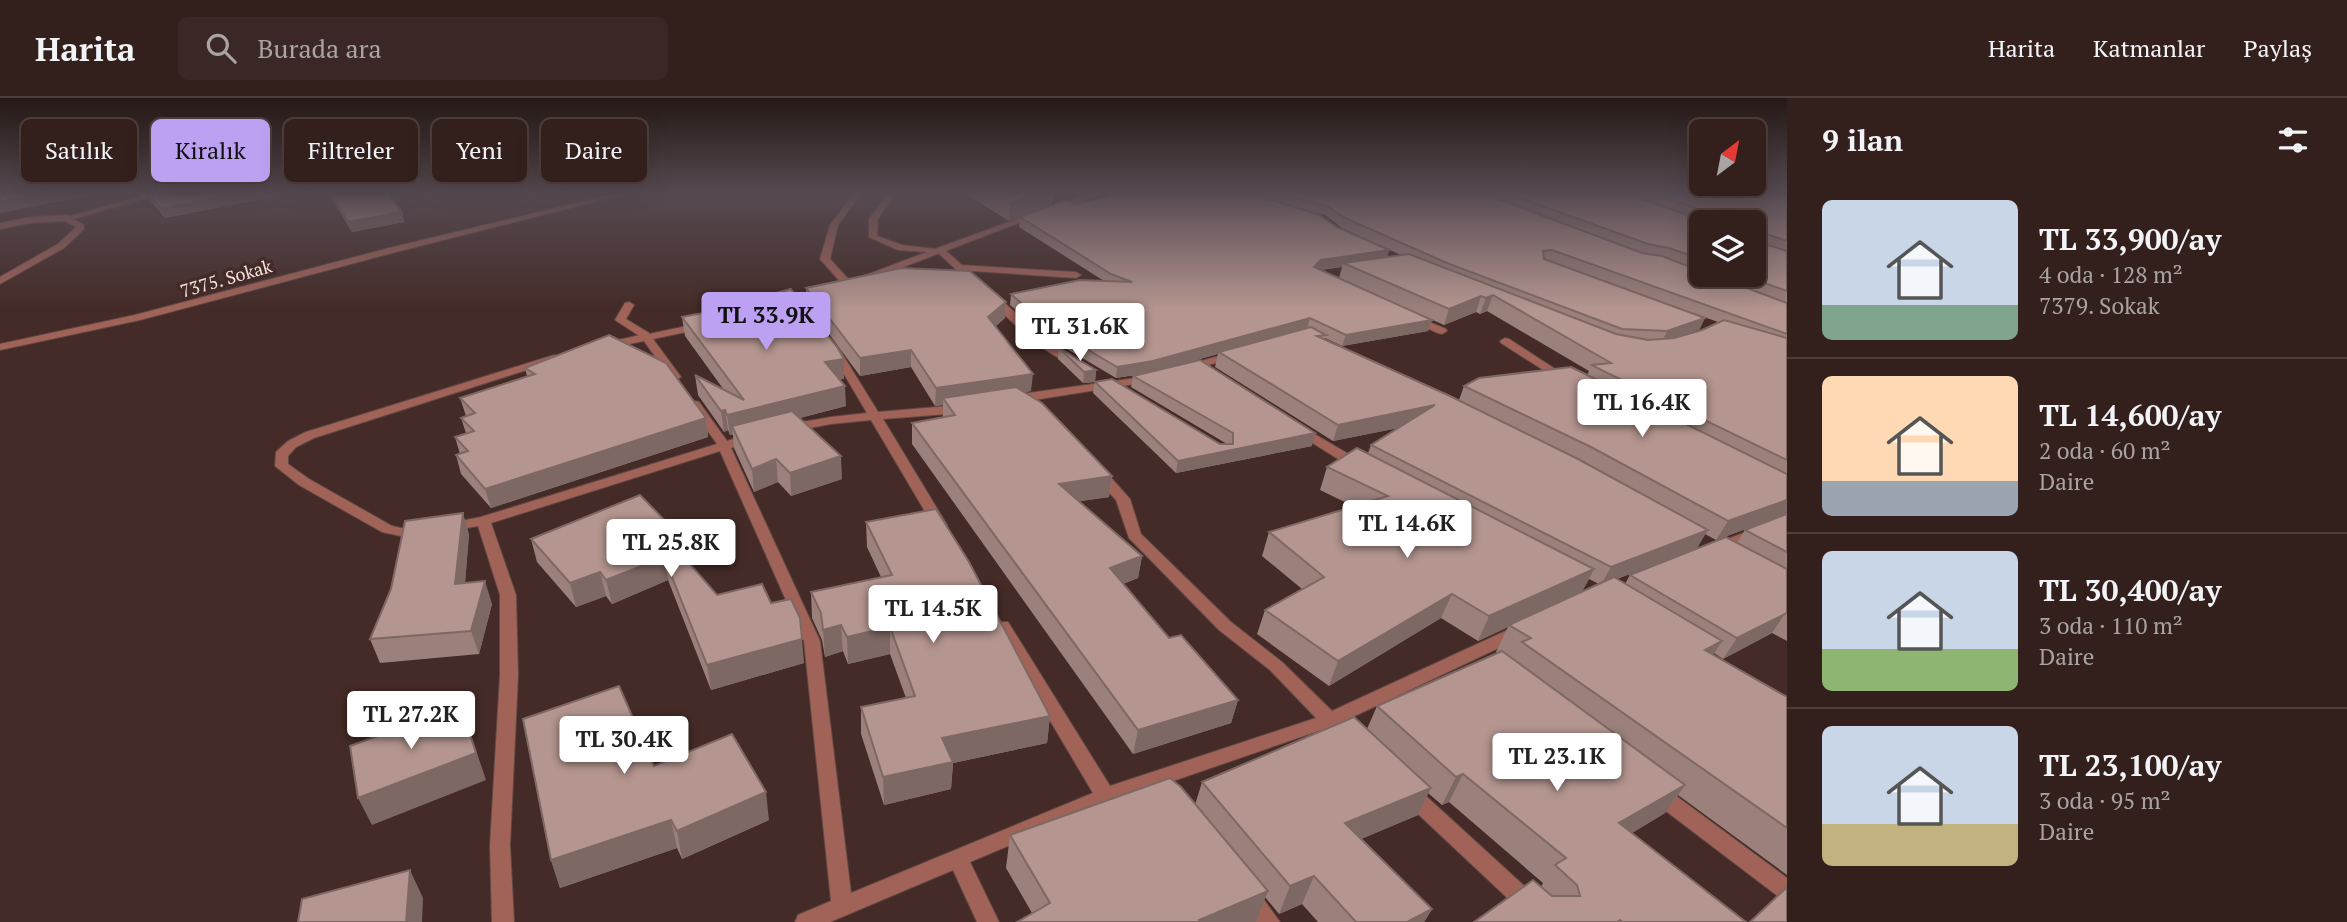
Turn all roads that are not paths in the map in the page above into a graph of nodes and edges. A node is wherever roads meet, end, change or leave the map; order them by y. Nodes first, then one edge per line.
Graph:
1 (75, 232) edge
2 (464, 232) edge
3 (832, 232) edge
4 (871, 232) edge
5 (988, 232) edge
6 (940, 250) junction
7 (960, 268) junction
8 (1076, 275) dead end
9 (0, 281) edge
10 (848, 285) junction
11 (835, 289) edge
12 (629, 304) dead end
13 (1405, 314) edge
14 (712, 323) edge
15 (1442, 331) dead end
16 (646, 335) junction
17 (824, 335) edge
18 (1505, 341) dead end
19 (0, 347) edge
20 (592, 349) edge
21 (1247, 351) edge
22 (565, 356) edge
23 (1198, 364) junction
24 (1087, 369) edge
25 (1099, 377) dead end
26 (1220, 379) edge
27 (1571, 382) edge
28 (1111, 384) junction
29 (1135, 397) edge
30 (978, 406) edge
31 (1036, 412) edge
32 (874, 416) junction
33 (1288, 422) edge
34 (723, 444) junction
35 (1091, 465) edge
36 (1367, 471) edge
37 (1787, 520) edge
38 (484, 521) junction
39 (946, 534) edge
40 (1734, 561) edge
41 (997, 618) edge
42 (1530, 627) edge
43 (1471, 654) junction
44 (1493, 671) edge
45 (1330, 720) junction
46 (1350, 738) edge
47 (1154, 779) junction
48 (1400, 784) edge
49 (1645, 784) edge
50 (1105, 796) junction
51 (1170, 800) edge
52 (959, 860) junction
53 (1236, 881) edge
54 (1787, 890) edge
55 (842, 905) junction
56 (503, 922) edge
57 (806, 922) edge
58 (989, 922) edge
59 (1269, 922) edge
60 (1548, 922) edge

1 - 9 street
2 - 19 street, 7375. Sokak
3 - 10 street
4 - 6 street
5 - 6 street
6 - 7 street
6 - 10 street
7 - 8 street
7 - 24 street
10 - 11 street
12 - 16 street
13 - 15 street
14 - 16 street
16 - 20 street
16 - 34 street
17 - 32 street
18 - 27 street
21 - 23 street
22 - 38 street
23 - 26 street
23 - 28 street
25 - 28 street
28 - 29 street
28 - 31 street
30 - 32 street
32 - 34 street
32 - 39 street
33 - 36 street
34 - 38 street
34 - 55 street
35 - 45 street
37 - 40 street
38 - 56 street
41 - 50 street
42 - 43 street
43 - 44 street
43 - 45 street
45 - 46 street
45 - 47 street
47 - 50 street
47 - 51 street
48 - 60 street
49 - 54 street
50 - 52 street
52 - 55 street
52 - 58 street
53 - 59 street
55 - 57 street

